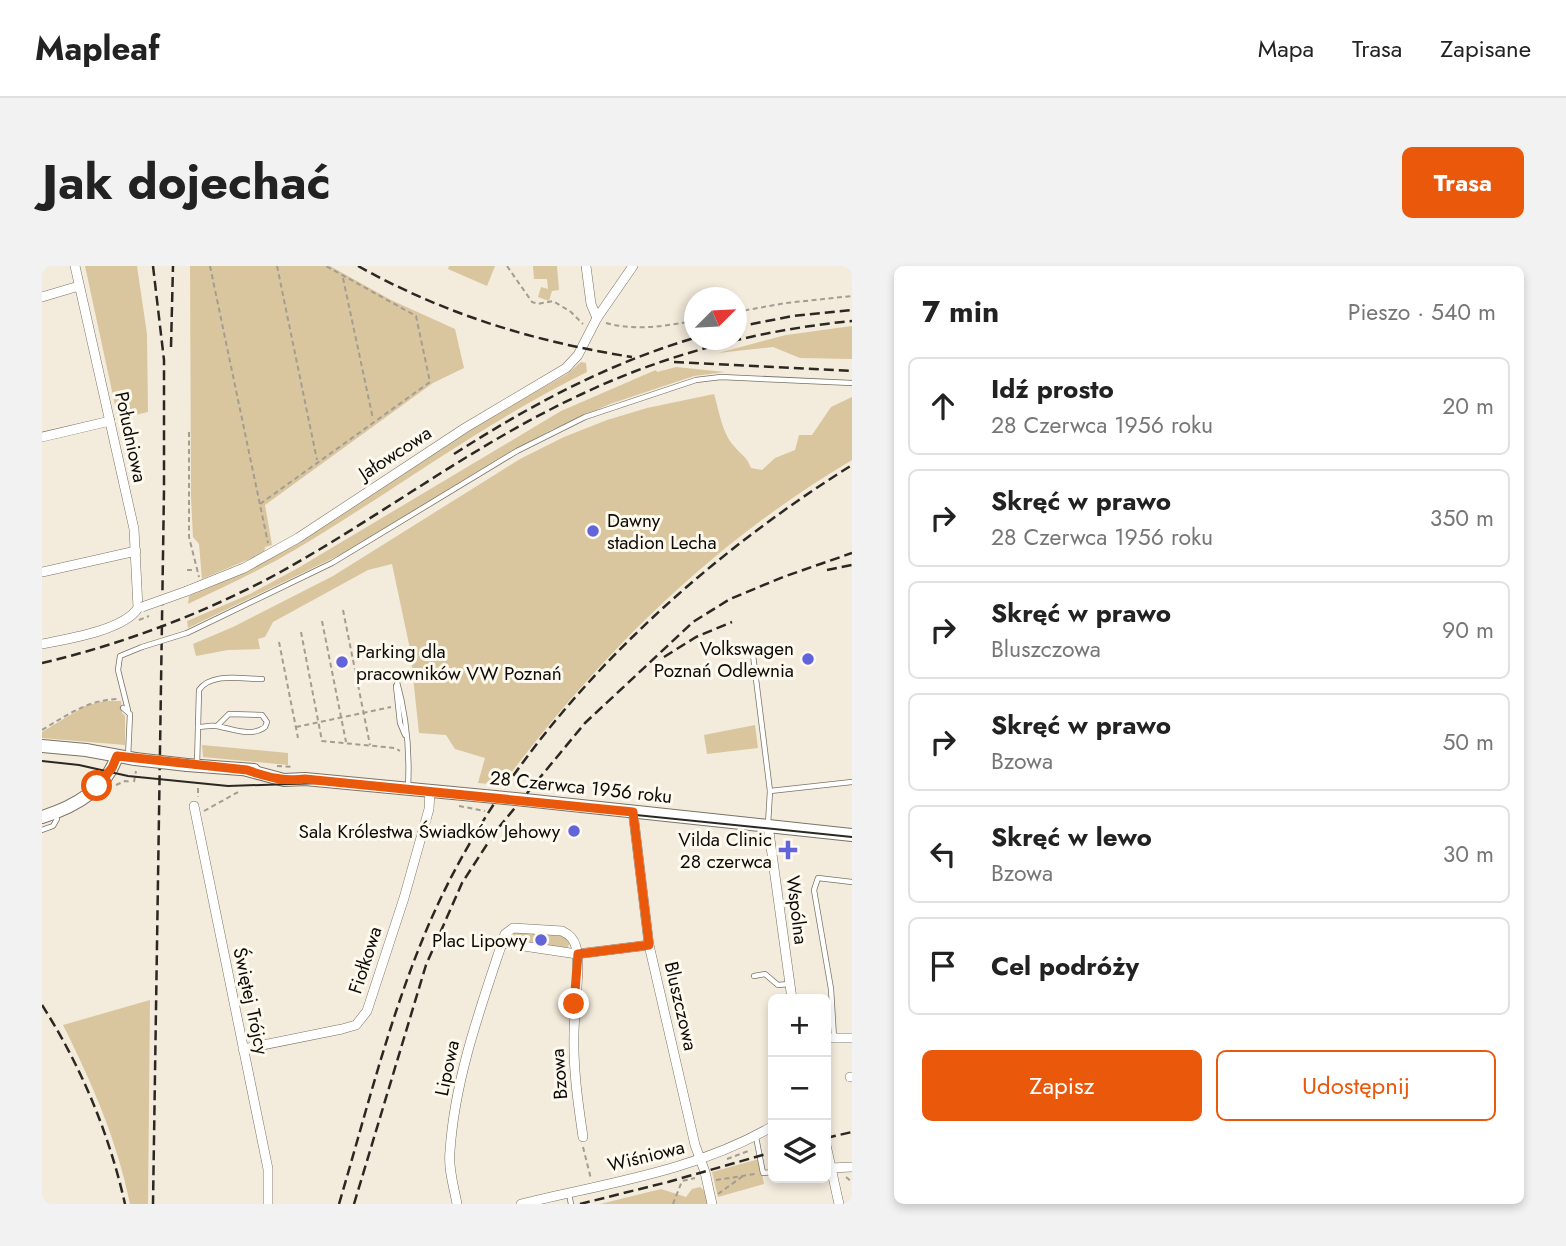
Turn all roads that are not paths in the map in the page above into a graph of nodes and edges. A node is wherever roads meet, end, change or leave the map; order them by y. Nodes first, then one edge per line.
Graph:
1 (75, 266) edge
2 (586, 266) edge
3 (633, 266) edge
4 (79, 286) junction
5 (42, 297) edge
6 (597, 318) junction
7 (852, 383) edge
8 (110, 421) junction
9 (42, 437) edge
10 (136, 551) junction
11 (42, 572) edge
12 (138, 610) junction
13 (42, 644) edge
14 (753, 656) dead end
15 (262, 680) dead end
16 (216, 726) junction
17 (198, 727) junction
18 (405, 735) junction
19 (42, 746) edge
20 (127, 758) junction
21 (192, 765) junction
22 (852, 782) edge
23 (408, 789) junction
24 (429, 791) junction
25 (770, 791) junction
26 (195, 811) road end
27 (633, 812) junction
28 (55, 813) junction
29 (42, 817) edge
30 (768, 825) junction
31 (42, 830) edge
32 (852, 835) edge
33 (852, 882) edge
34 (503, 943) junction
35 (649, 945) junction
36 (578, 954) junction
37 (754, 976) dead end
38 (789, 984) junction
39 (791, 994) edge
40 (831, 994) edge
41 (831, 1038) edge
42 (852, 1038) edge
43 (243, 1049) junction
44 (768, 1129) edge
45 (756, 1136) junction
46 (583, 1137) road end
47 (701, 1160) junction
48 (852, 1167) edge
49 (831, 1168) joint
50 (768, 1172) edge
51 (568, 1193) junction
52 (268, 1204) edge
53 (457, 1204) edge
54 (521, 1204) edge
55 (571, 1204) edge
56 (712, 1204) edge
57 (839, 1204) edge

1 - 4 street, Południowa
2 - 6 street
3 - 6 street, Jałowcowa
4 - 5 street
4 - 8 street, Południowa
6 - 12 street, Jałowcowa, bridge
7 - 20 lane, bridge
8 - 9 street
8 - 10 street, Południowa
10 - 11 street
10 - 12 street, Południowa
12 - 13 street, Jałowcowa
14 - 25 lane
15 - 17 lane
16 - 16 lane
16 - 17 lane
17 - 21 lane
18 - 18 lane
18 - 23 lane
19 - 20 street, 28 Czerwca 1956 roku
20 - 21 street, 28 Czerwca 1956 roku, bridge
20 - 28 street
21 - 23 street, 28 Czerwca 1956 roku
22 - 25 lane
23 - 24 street, 28 Czerwca 1956 roku
24 - 27 street, 28 Czerwca 1956 roku, bridge
24 - 43 street, Fiołkowa
25 - 30 lane
26 - 43 street, Świętej Trójcy
27 - 30 street, 28 Czerwca 1956 roku
27 - 35 street, Bluszczowa
28 - 29 street
28 - 31 lane
30 - 32 street, 28 Czerwca 1956 roku
30 - 38 street, Wspólna
33 - 40 lane
34 - 36 street
34 - 36 street
34 - 53 street, Lipowa
35 - 36 street
35 - 47 street, Bluszczowa
36 - 46 street, Bzowa
37 - 38 lane
38 - 39 street, Wspólna
41 - 42 street
43 - 52 street, Świętej Trójcy
44 - 45 street, Wiśniowa
45 - 47 street, Wiśniowa
45 - 50 lane
47 - 51 street, Wiśniowa
47 - 56 street, Bluszczowa
48 - 49 street
49 - 57 street
51 - 54 street, Wiśniowa
51 - 55 lane

